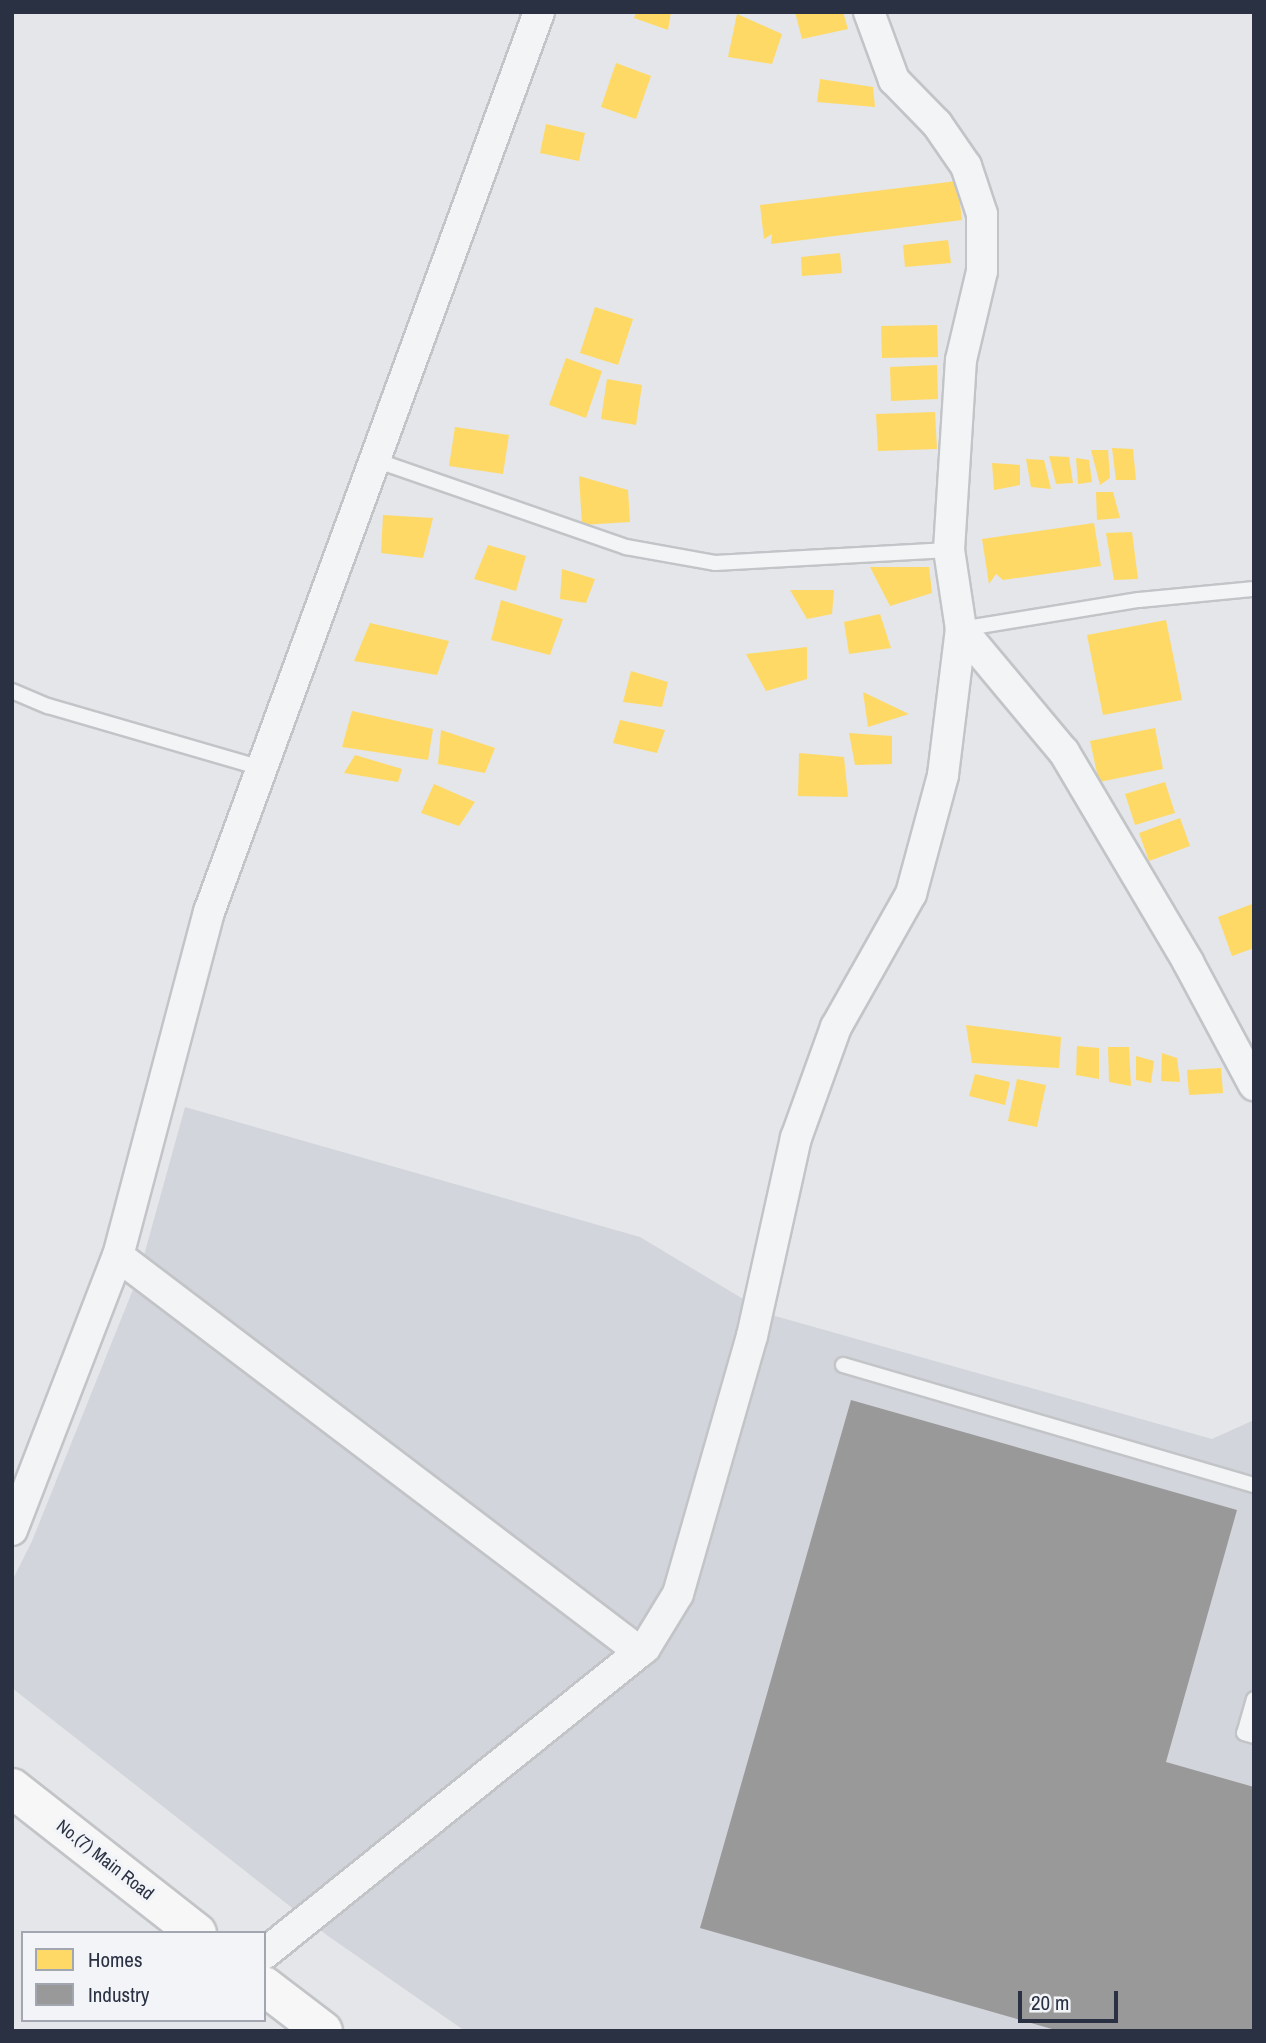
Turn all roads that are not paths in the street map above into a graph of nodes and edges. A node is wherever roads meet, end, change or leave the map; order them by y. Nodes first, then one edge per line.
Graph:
1 (539, 12) edge
2 (869, 12) edge
3 (375, 460) junction
4 (949, 550) junction
5 (1254, 589) edge
6 (961, 629) junction
7 (12, 691) edge
8 (262, 768) junction
9 (1254, 1085) edge
10 (118, 1255) junction
11 (843, 1364) dead end
12 (1254, 1485) edge
13 (12, 1530) edge
14 (640, 1652) junction
15 (1254, 1699) edge
16 (1254, 1736) edge
17 (12, 1788) edge
18 (194, 1931) edge
19 (266, 1952) edge
20 (266, 1988) edge
21 (323, 2031) edge

1 - 3 street
2 - 4 street
3 - 4 lane
3 - 8 street
4 - 6 street
5 - 6 lane
6 - 9 street
6 - 14 street
7 - 8 lane
8 - 10 street
10 - 13 street
10 - 14 street
11 - 12 lane
14 - 19 street
15 - 16 lane
17 - 18 main road, No.(7) Main Road
20 - 21 main road

